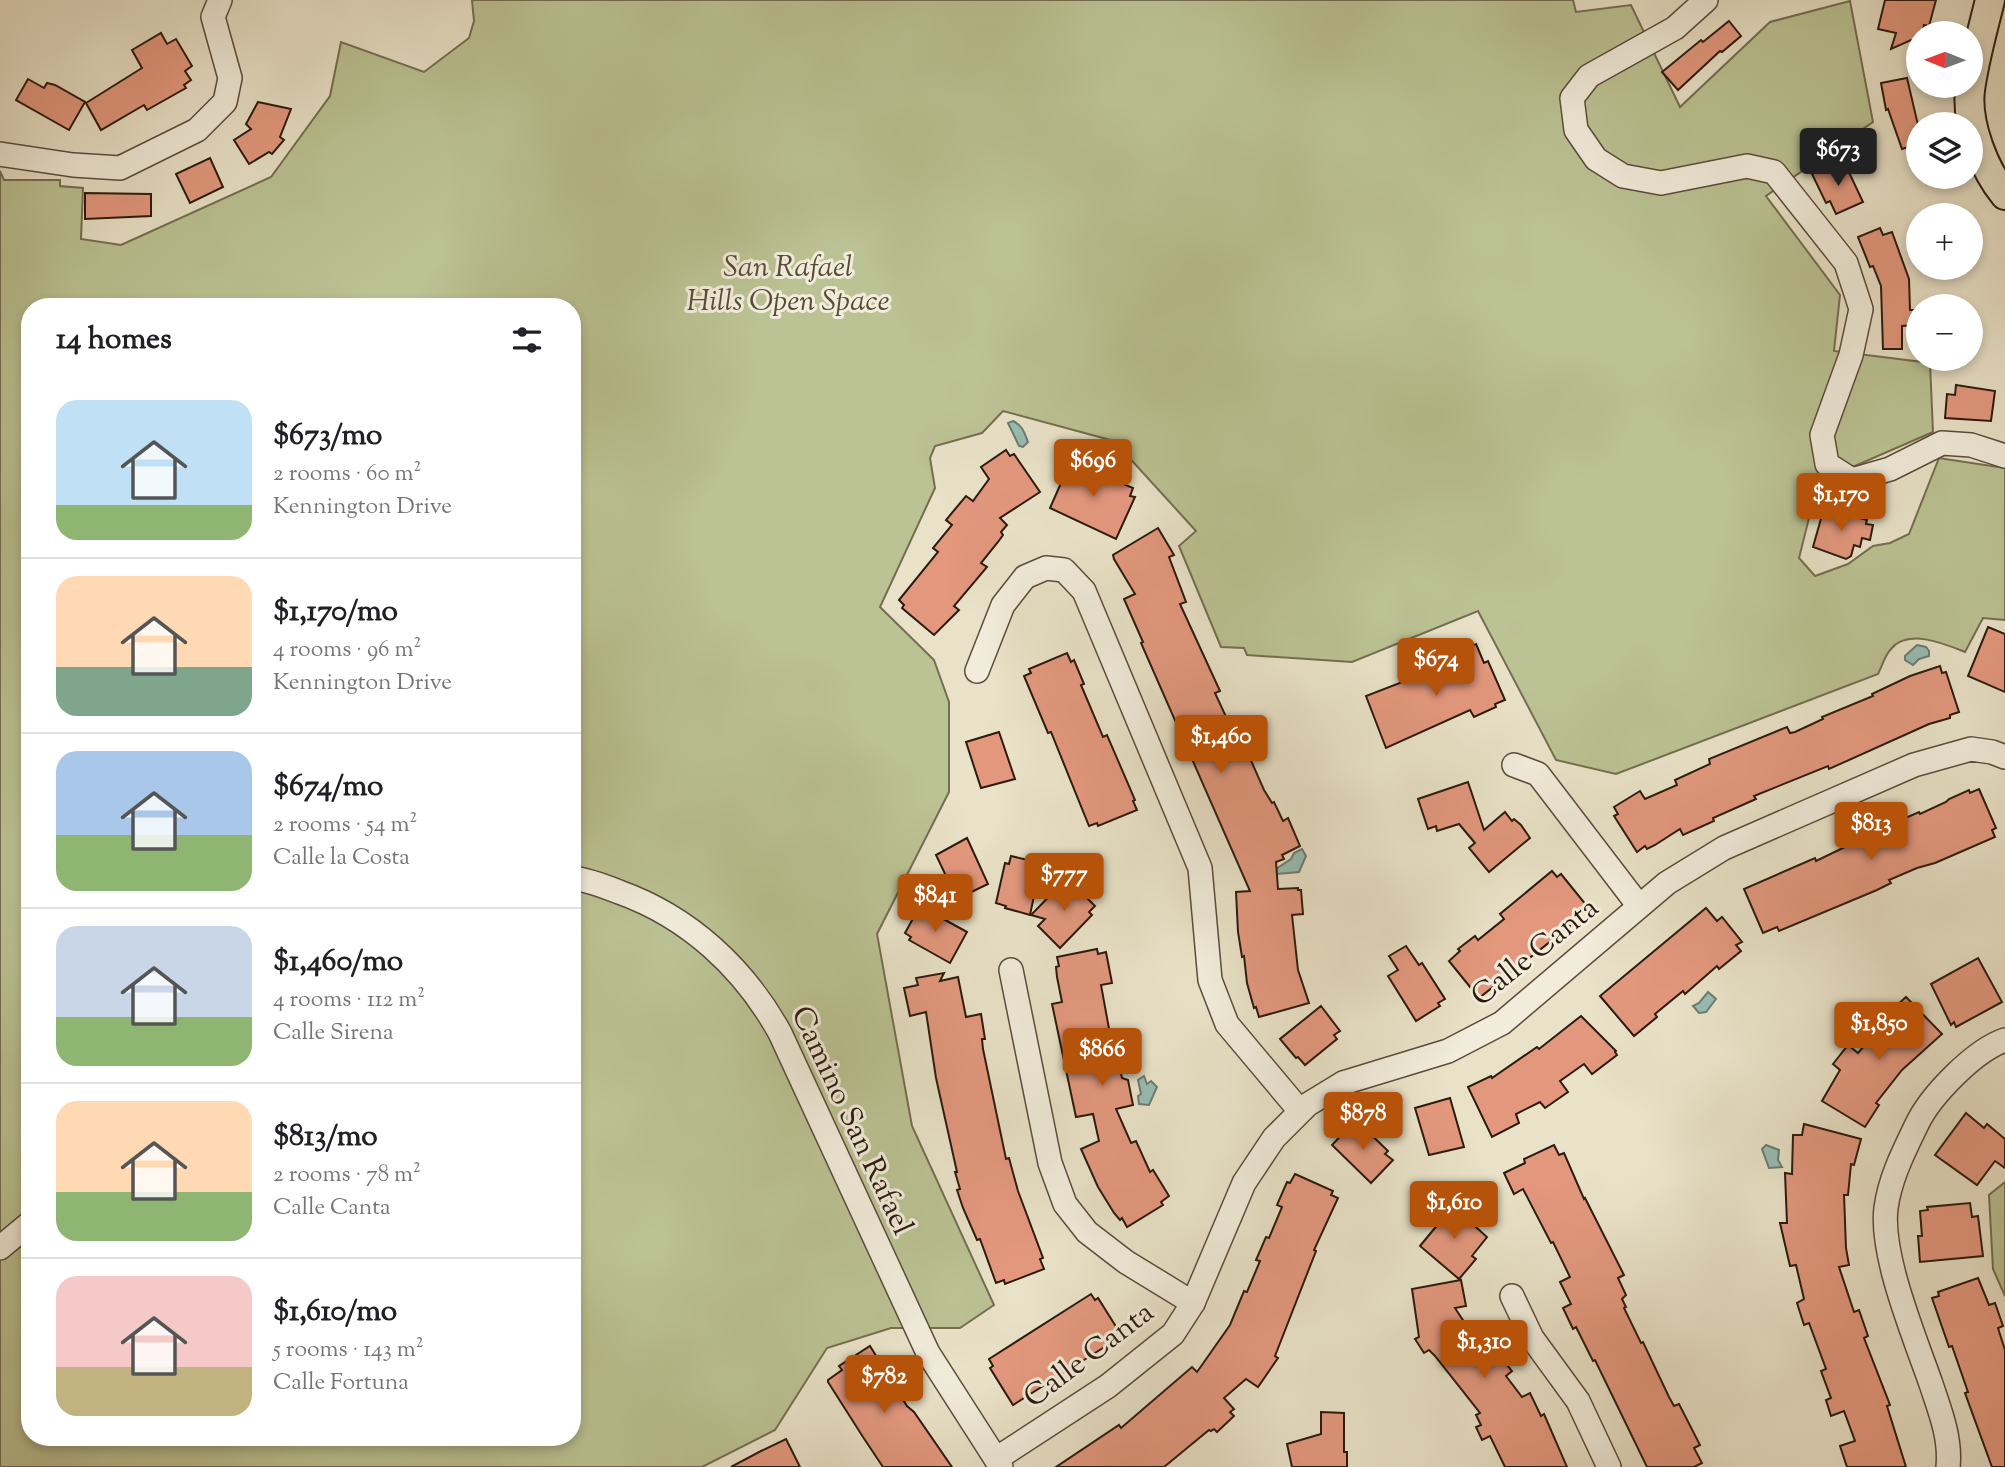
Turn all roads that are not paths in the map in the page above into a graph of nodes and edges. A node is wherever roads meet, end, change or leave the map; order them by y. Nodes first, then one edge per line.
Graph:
1 (1706, 0) edge
2 (1990, 0) edge
3 (211, 6) edge
4 (0, 154) edge
5 (2005, 195) edge
6 (2005, 456) edge
7 (977, 671) dead end
8 (2005, 757) edge
9 (1514, 765) dead end
10 (581, 881) edge
11 (1639, 906) junction
12 (1011, 970) dead end
13 (2005, 1041) edge
14 (1300, 1111) junction
15 (21, 1230) edge
16 (0, 1248) edge
17 (1512, 1296) dead end
18 (1193, 1303) junction
19 (999, 1463) edge
20 (1609, 1467) edge
21 (1948, 1467) edge

1 - 6 street
2 - 5 main road
3 - 4 street
7 - 14 street
8 - 11 street, Calle Canta
9 - 11 street
10 - 19 street, Camino San Rafael
11 - 14 street, Calle Canta
12 - 18 street
13 - 21 street
14 - 18 street, Calle Canta
15 - 16 street
17 - 20 street
18 - 19 street, Calle Canta

